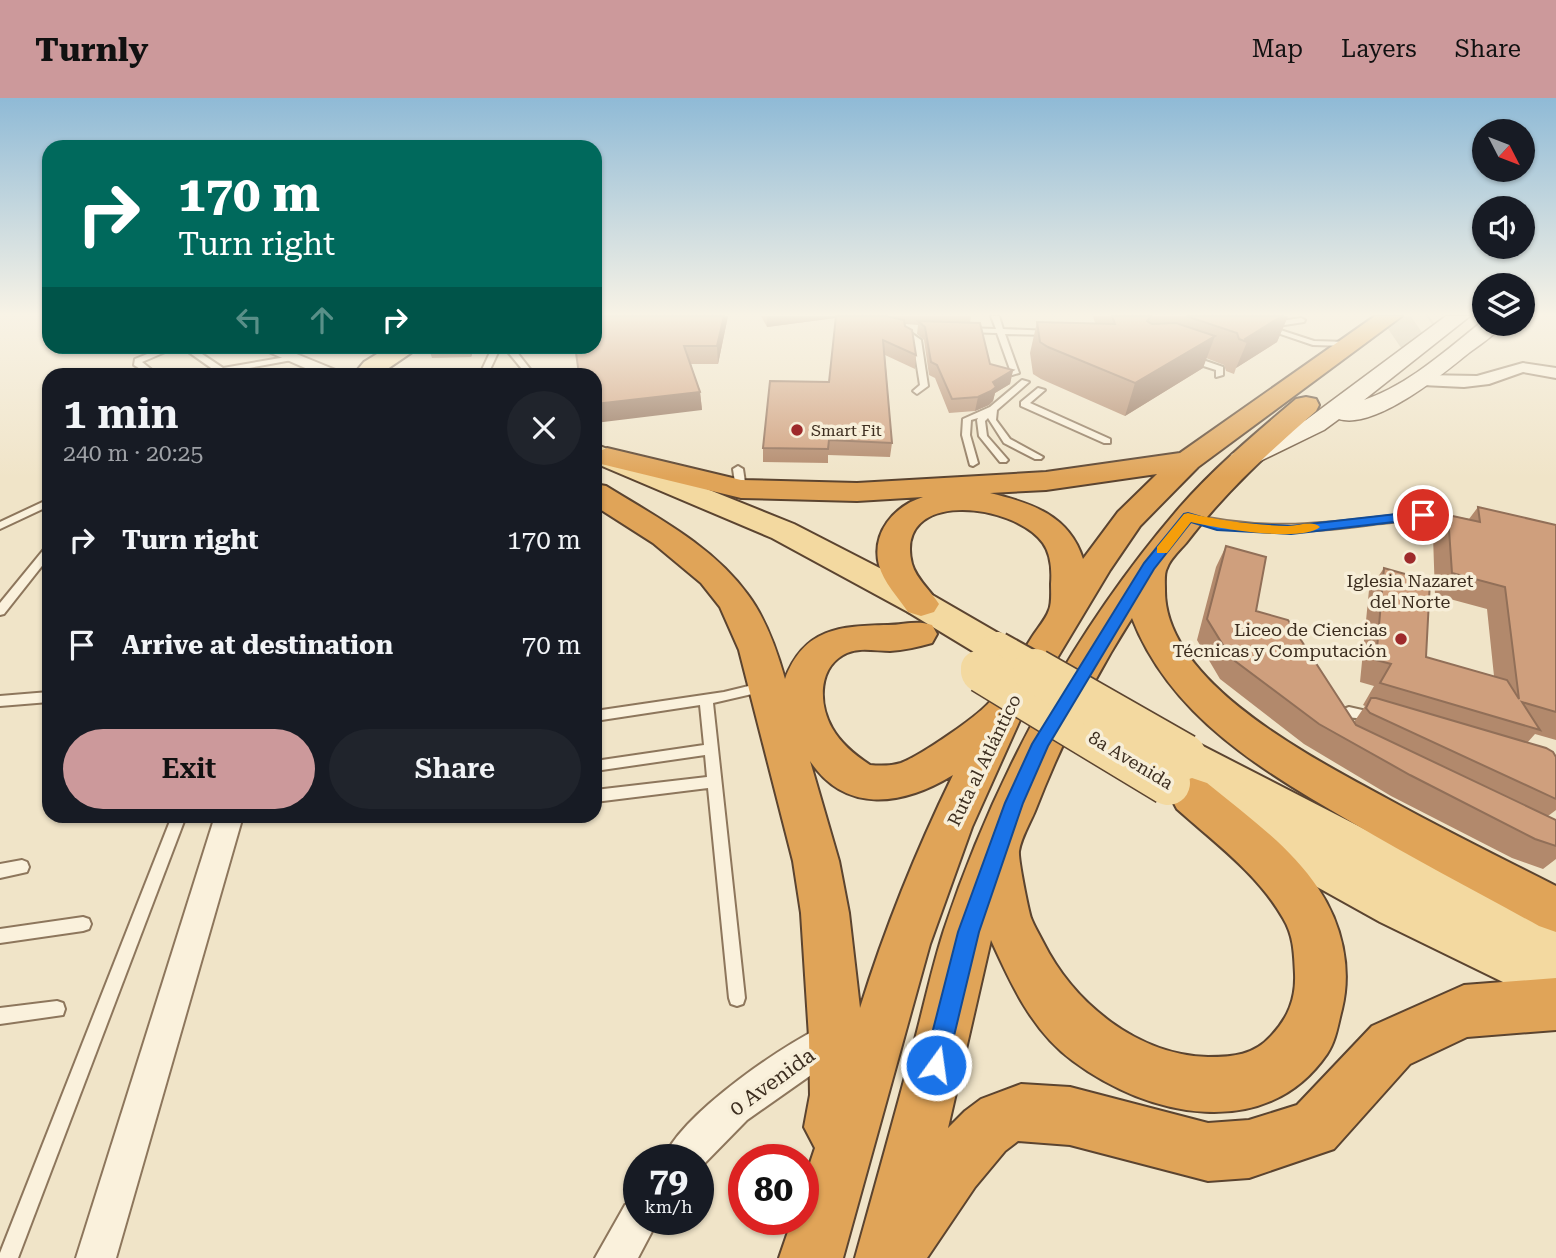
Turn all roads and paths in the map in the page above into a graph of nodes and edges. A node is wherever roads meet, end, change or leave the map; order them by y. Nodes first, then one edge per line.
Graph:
1 (922, 370) edge
2 (1014, 370) edge
3 (1209, 370) edge
4 (1312, 370) edge
5 (1343, 370) edge
6 (1388, 370) tunnel mouth
7 (1434, 370) edge
8 (1510, 370) edge
9 (1015, 373) dead end
10 (1219, 375) dead end
11 (1422, 380) junction
12 (1025, 382) dead end
13 (1041, 390) dead end
14 (917, 391) dead end
15 (993, 409) junction
16 (1315, 425) junction
17 (1107, 441) dead end
18 (1038, 457) dead end
19 (1003, 460) dead end
20 (1241, 460) junction
21 (1188, 461) junction
22 (973, 463) dead end
23 (602, 471) edge
24 (602, 473) edge
25 (602, 475) edge
26 (42, 505) edge
27 (1423, 515) dead end
28 (1188, 517) junction
29 (0, 526) edge
30 (42, 559) edge
31 (1149, 566) junction
32 (0, 611) edge
33 (1067, 613) junction
34 (920, 619) junction
35 (769, 686) junction
36 (42, 698) edge
37 (706, 700) junction
38 (0, 701) edge
39 (602, 715) edge
40 (1002, 716) junction
41 (1386, 720) edge
42 (1342, 734) edge
43 (711, 749) junction
44 (602, 765) edge
45 (1181, 778) junction
46 (714, 782) junction
47 (602, 795) edge
48 (176, 823) edge
49 (227, 823) edge
50 (996, 851) junction
51 (22, 867) dead end
52 (0, 871) edge
53 (1556, 910) edge
54 (83, 924) dead end
55 (0, 936) edge
56 (1556, 936) edge
57 (1556, 983) edge
58 (737, 998) dead end
59 (1556, 1004) edge
60 (57, 1009) dead end
61 (0, 1016) edge
62 (836, 1037) junction
63 (694, 1144) edge
64 (629, 1235) edge
65 (812, 1253) edge
66 (8, 1258) edge
67 (96, 1258) edge
68 (615, 1258) edge
69 (889, 1258) edge

1 - 14 lane
2 - 9 lane
3 - 10 lane
4 - 21 highway, Ruta al Atlántico
5 - 20 highway, Ruta al Atlántico
6 - 16 main road, Ruta al Atlántico
7 - 11 main road
8 - 11 street
11 - 16 main road
12 - 15 lane
13 - 17 lane
15 - 18 lane
15 - 19 lane
15 - 22 lane
16 - 20 main road, Ruta al Atlántico
20 - 28 highway, Ruta al Atlántico
21 - 23 highway
21 - 33 highway, Ruta al Atlántico
24 - 34 main road, 8a Avenida
25 - 35 highway
26 - 29 lane
27 - 28 lane
28 - 31 highway, Ruta al Atlántico
30 - 32 lane
31 - 50 highway, Ruta al Atlántico
31 - 53 highway
33 - 34 highway
33 - 40 highway, Ruta al Atlántico
34 - 40 highway
34 - 45 main road, 8a Avenida, bridge
35 - 37 lane
35 - 62 highway
36 - 38 lane
37 - 39 lane
37 - 43 lane
40 - 65 highway, Ruta al Atlántico
41 - 42 lane
43 - 44 lane
43 - 46 lane
45 - 50 highway
45 - 56 main road, 8a Avenida
45 - 57 main road, 8a Avenida
46 - 47 lane
46 - 58 lane
48 - 66 lane
49 - 67 street
50 - 69 highway, Ruta al Atlántico
51 - 52 lane
54 - 55 lane
59 - 69 highway
60 - 61 lane
62 - 63 street, 0 Avenida
62 - 65 highway
64 - 68 street

